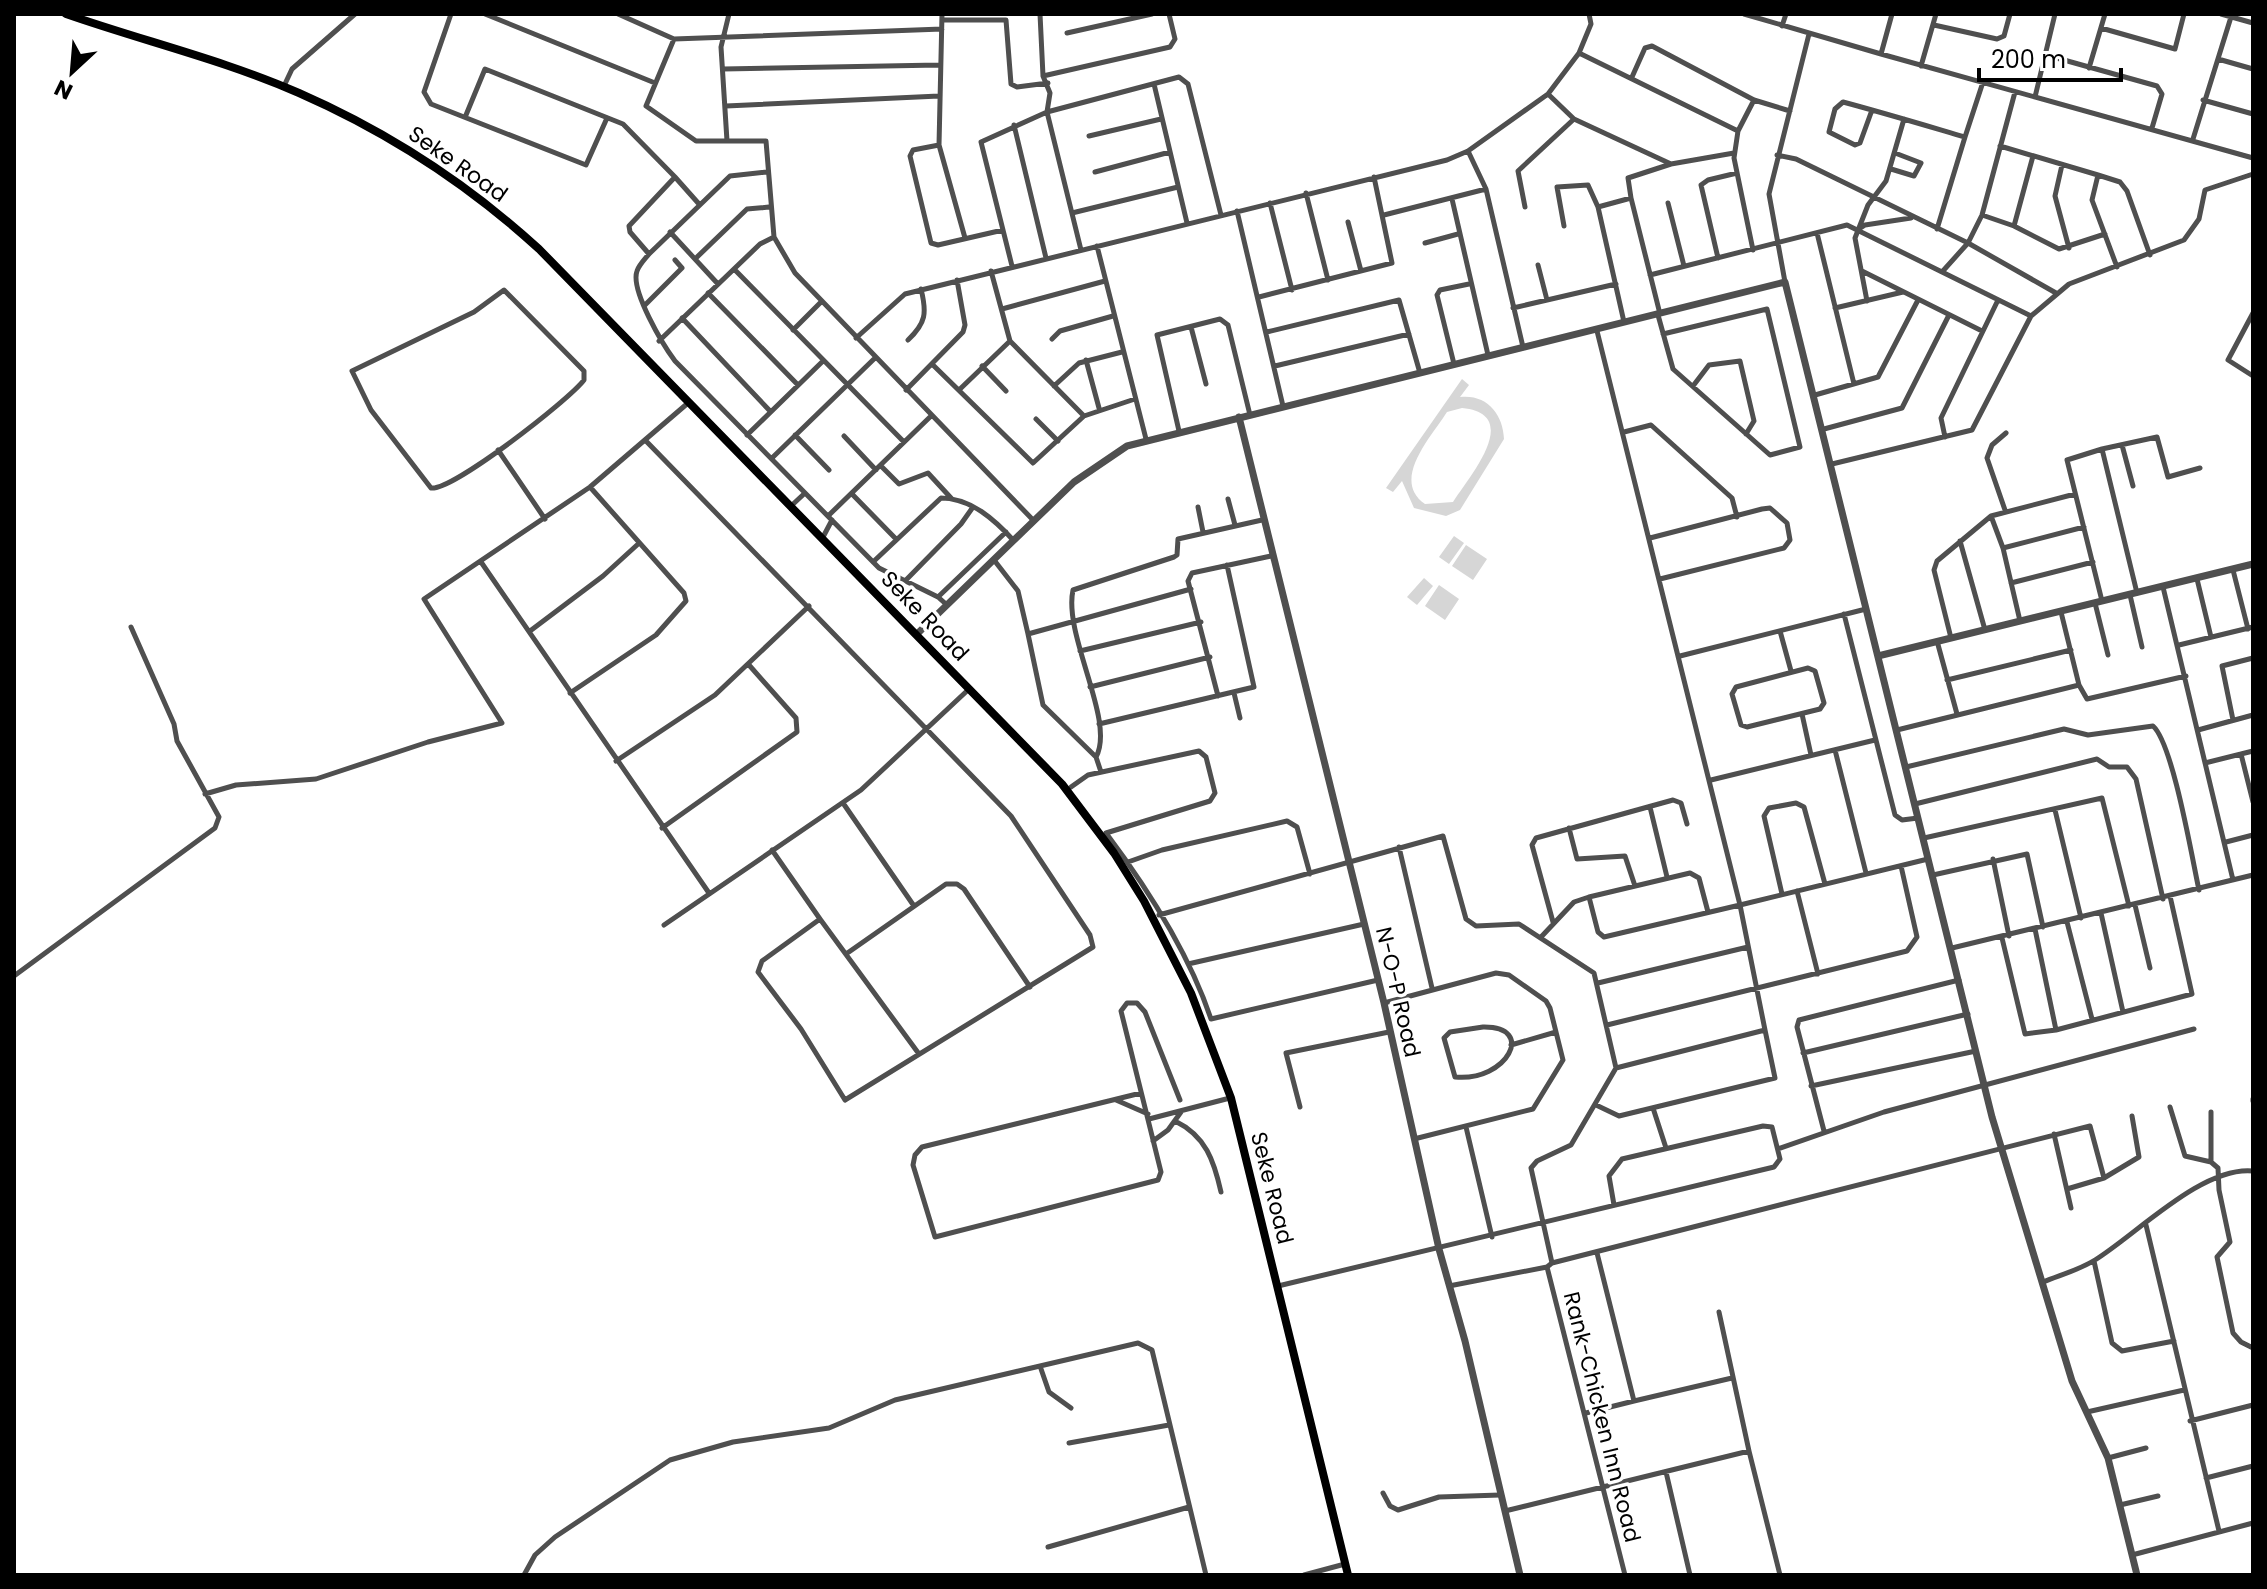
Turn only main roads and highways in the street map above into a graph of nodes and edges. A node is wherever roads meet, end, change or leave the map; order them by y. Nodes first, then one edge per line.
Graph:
1 (66, 14) edge
2 (1348, 1575) edge

1 - 2 main road, Seke Road

